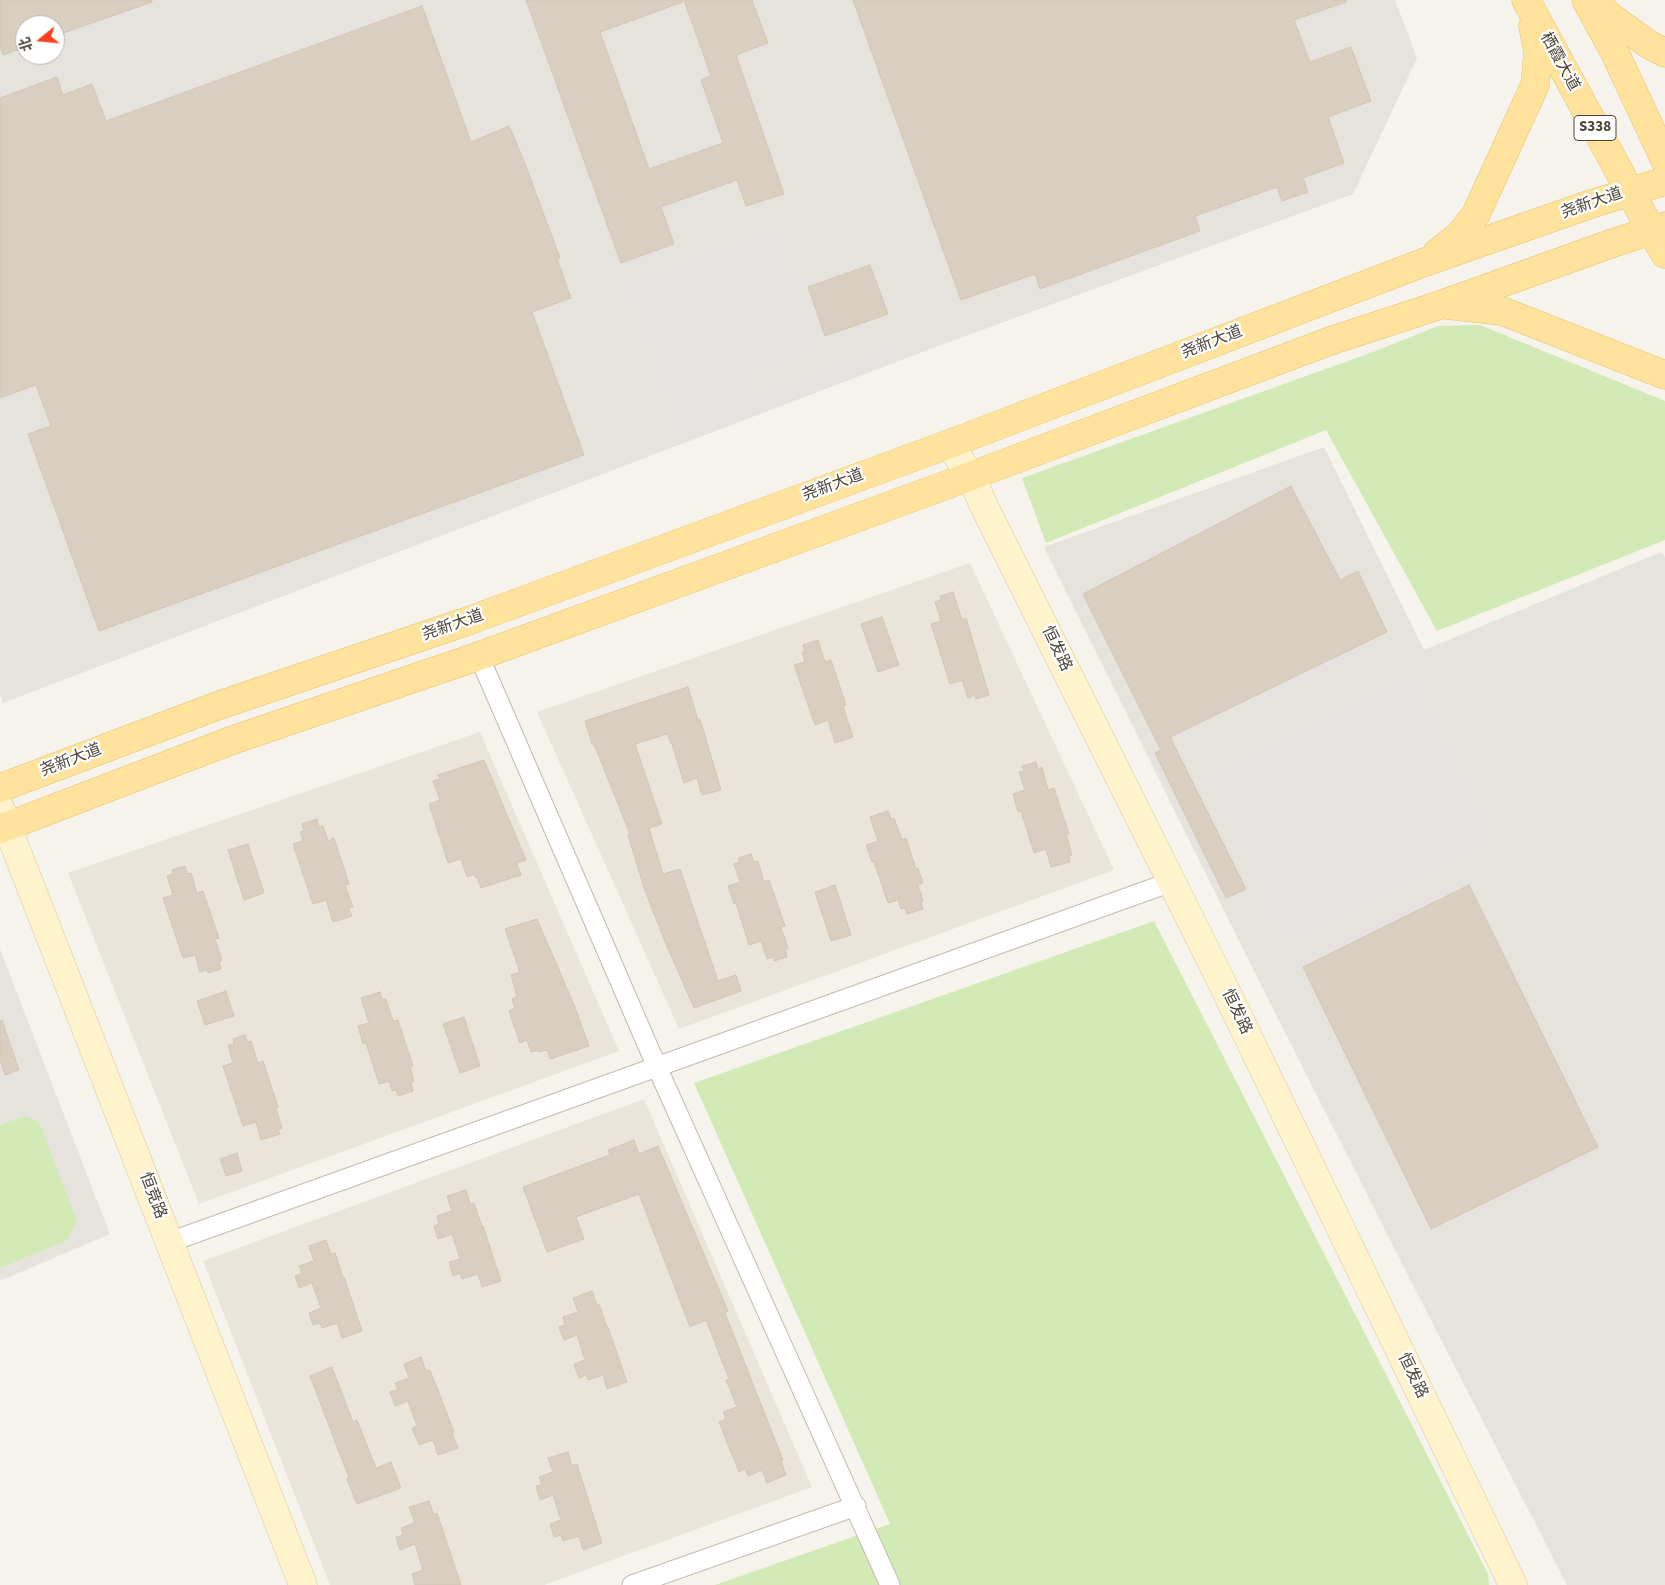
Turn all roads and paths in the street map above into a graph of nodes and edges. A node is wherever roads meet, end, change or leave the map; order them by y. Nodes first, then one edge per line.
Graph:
1 (1586, 0) edge
2 (1595, 0) edge
3 (1528, 5) edge
4 (1665, 53) edge
5 (1665, 160) edge
6 (1665, 181) edge
7 (1630, 192) junction
8 (1658, 228) edge
9 (1665, 254) edge
10 (1425, 262) junction
11 (1440, 304) junction
12 (1665, 375) edge
13 (949, 444) junction
14 (971, 476) junction
15 (479, 656) junction
16 (0, 788) edge
17 (2, 821) edge
18 (1171, 882) junction
19 (657, 1067) junction
20 (170, 1242) junction
21 (856, 1506) junction
22 (303, 1585) edge
23 (632, 1585) edge
24 (890, 1585) edge
25 (1513, 1585) edge

1 - 5 main road
2 - 4 main road
3 - 7 main road, 栖霞大道 / S338
3 - 10 main road
6 - 7 main road, 尧新大道
7 - 8 main road, 栖霞大道 / S338
7 - 10 main road, 尧新大道
8 - 9 main road, 栖霞大道 / S338
8 - 11 main road
10 - 13 main road, 尧新大道
11 - 12 main road
11 - 14 main road
13 - 14 street, 恒发路
13 - 16 main road, 尧新大道
14 - 15 main road
14 - 18 street, 恒发路
15 - 17 main road
15 - 19 street
17 - 20 street, 恒竞路
18 - 19 street
18 - 25 street, 恒发路
19 - 20 street
19 - 21 street
20 - 22 street, 恒竞路
21 - 23 street
21 - 24 street

